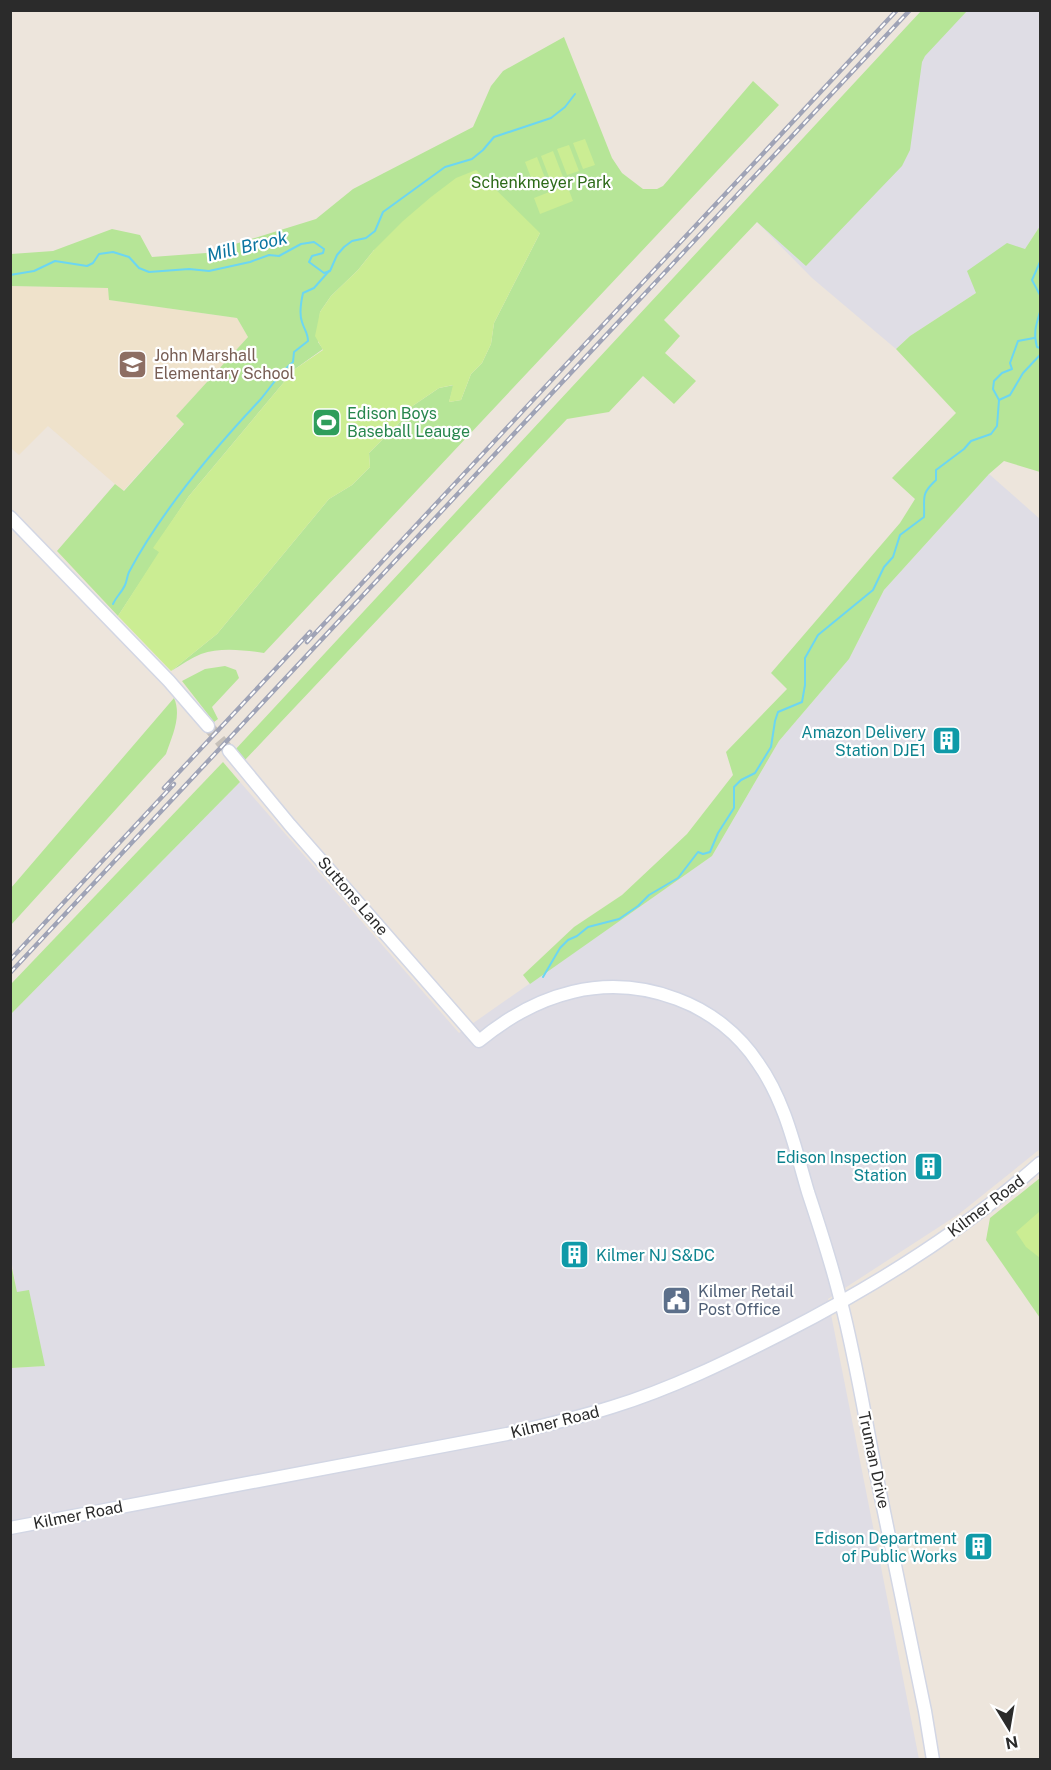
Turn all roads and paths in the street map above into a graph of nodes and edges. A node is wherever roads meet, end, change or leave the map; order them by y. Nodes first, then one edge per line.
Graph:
1 (10, 517) edge
2 (208, 726) tunnel mouth
3 (229, 751) tunnel mouth
4 (479, 1041) joint
5 (1041, 1163) edge
6 (841, 1302) junction
7 (10, 1528) edge
8 (933, 1760) edge

1 - 2 street
3 - 4 street, Suttons Lane
4 - 6 street, Truman Drive
5 - 6 street, Kilmer Road
6 - 7 street, Kilmer Road
6 - 8 street, Truman Drive

